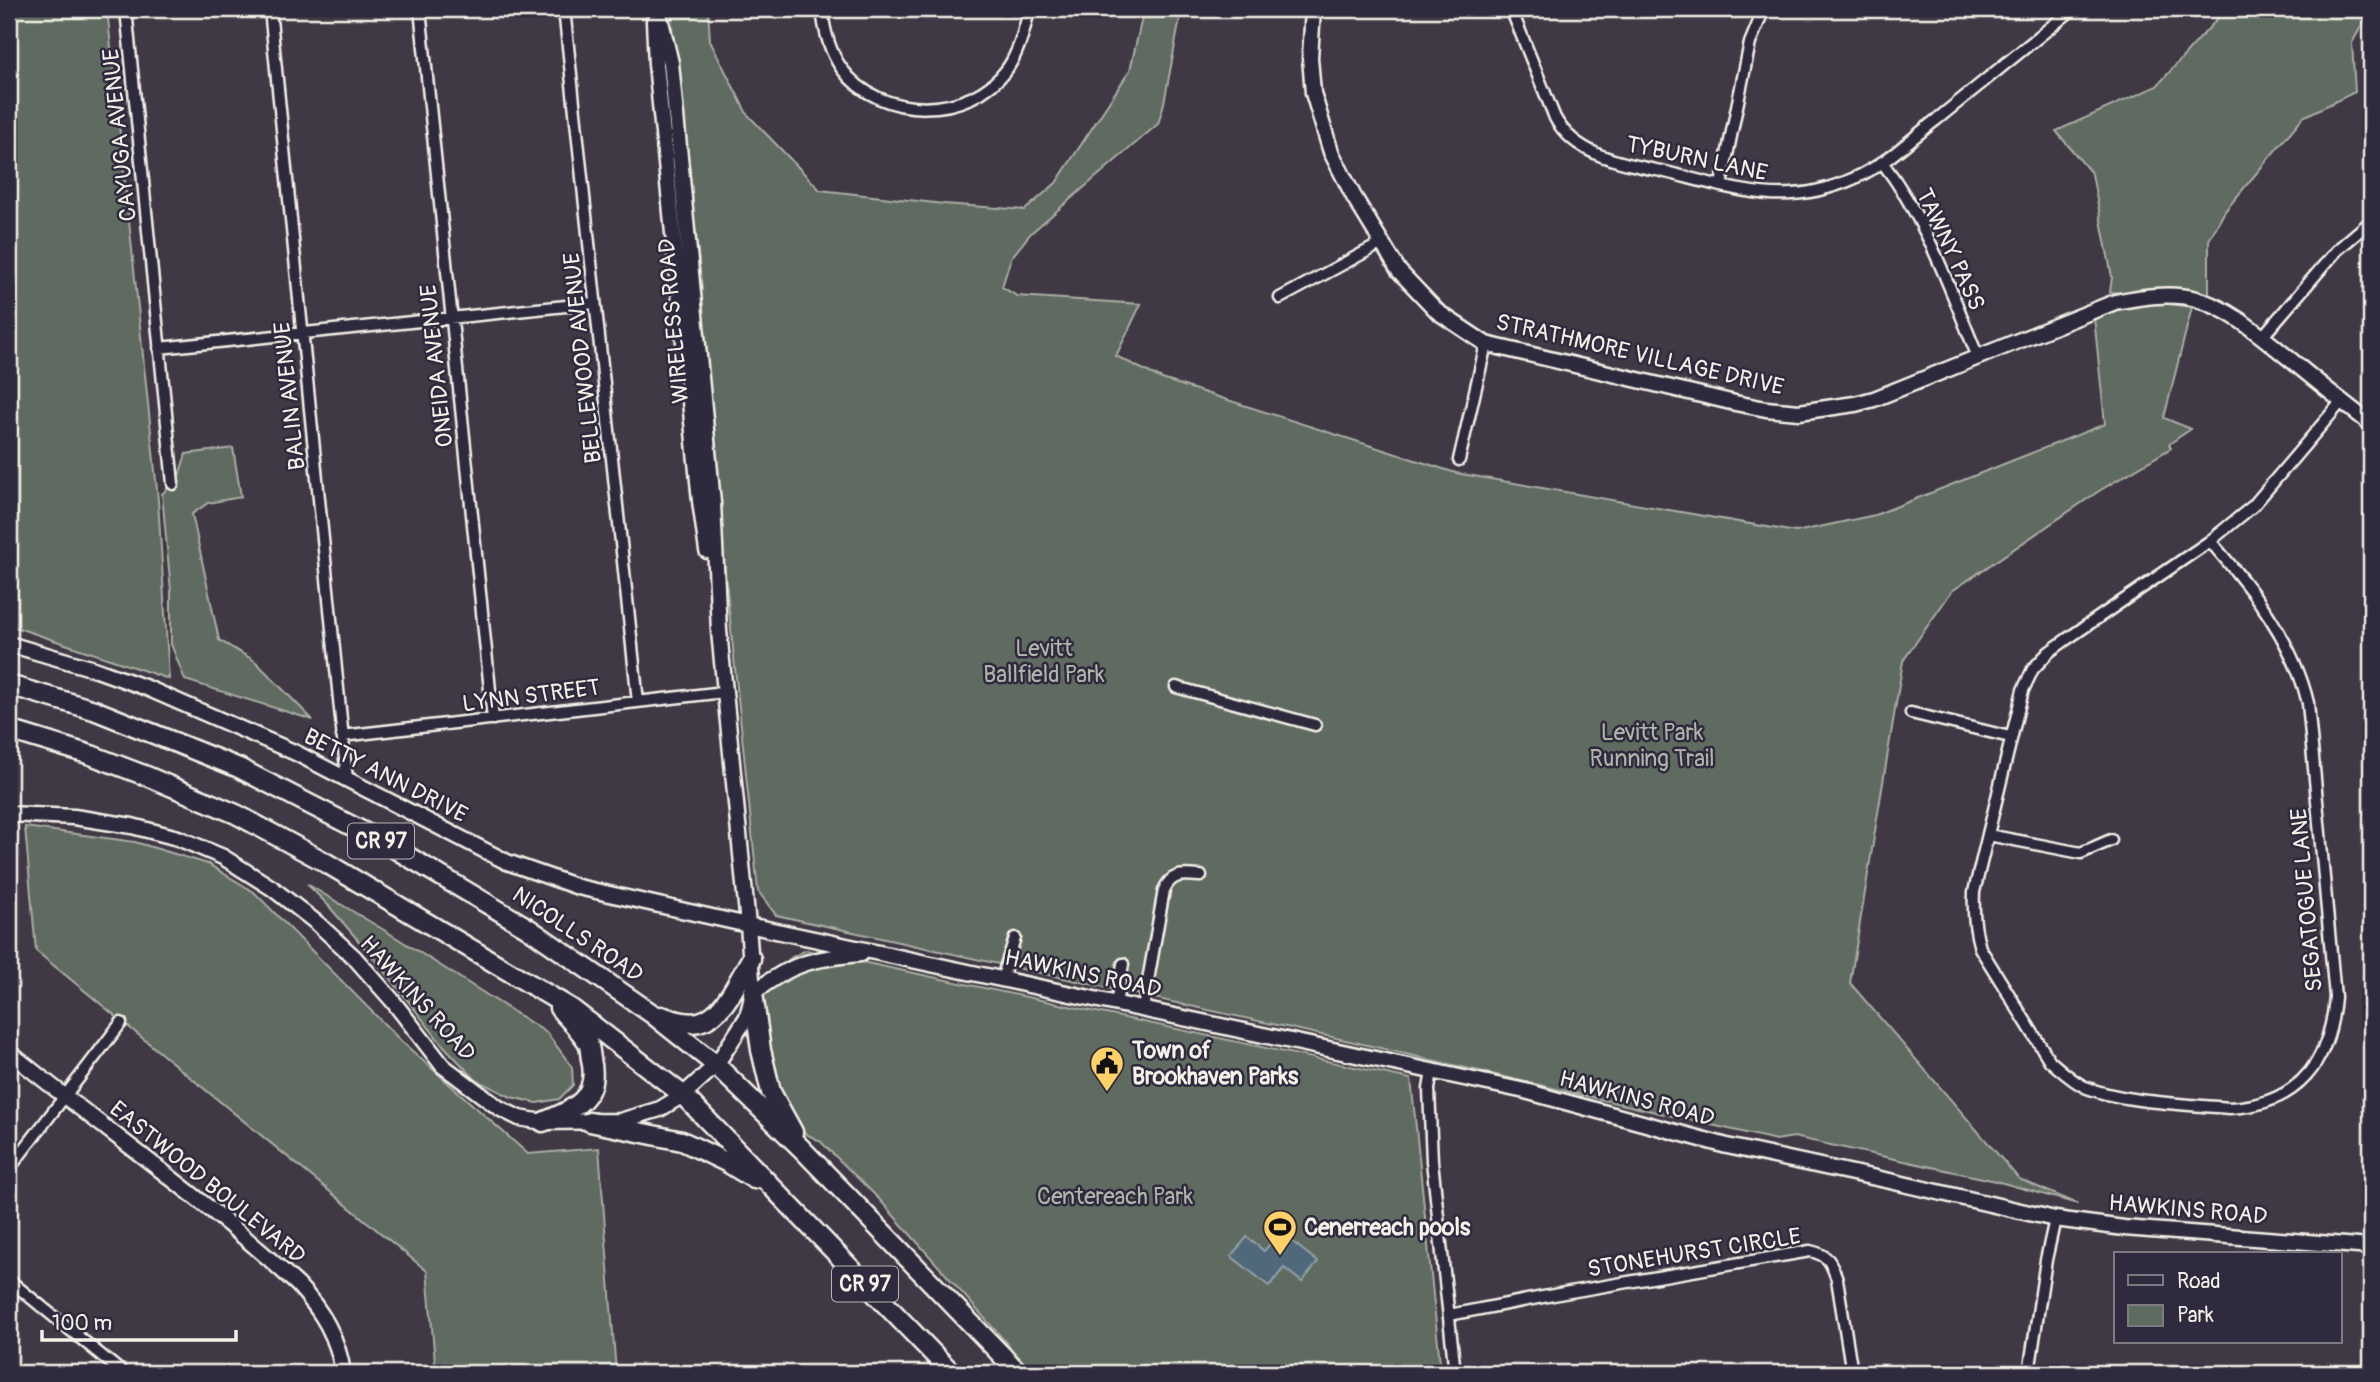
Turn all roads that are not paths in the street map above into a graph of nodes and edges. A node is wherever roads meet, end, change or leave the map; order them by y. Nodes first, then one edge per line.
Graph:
1 (127, 9) edge
2 (270, 9) edge
3 (420, 9) edge
4 (564, 9) edge
5 (656, 9) edge
6 (822, 9) edge
7 (1028, 9) edge
8 (1313, 9) edge
9 (1511, 9) edge
10 (1764, 9) edge
11 (2073, 9) edge
12 (1882, 162) junction
13 (1721, 185) junction
14 (2371, 221) edge
15 (1382, 243) junction
16 (1280, 298) dead end
17 (595, 303) junction
18 (450, 318) junction
19 (302, 333) junction
20 (2263, 336) junction
21 (1486, 344) junction
22 (159, 348) junction
23 (1978, 357) junction
24 (2342, 401) junction
25 (2371, 424) edge
26 (1459, 460) dead end
27 (173, 484) dead end
28 (2210, 541) junction
29 (9, 645) edge
30 (9, 685) edge
31 (1176, 687) dead end
32 (724, 692) junction
33 (638, 702) junction
34 (1912, 713) dead end
35 (493, 719) junction
36 (1315, 724) dead end
37 (9, 730) edge
38 (342, 736) junction
39 (2010, 737) junction
40 (346, 779) junction
41 (9, 814) edge
42 (1988, 835) junction
43 (2111, 840) dead end
44 (1201, 876) dead end
45 (748, 925) junction
46 (1014, 938) dead end
47 (877, 953) junction
48 (751, 959) junction
49 (1123, 964) dead end
50 (1004, 980) junction
51 (753, 993) junction
52 (548, 995) junction
53 (1116, 1004) junction
54 (1143, 1009) junction
55 (651, 1013) junction
56 (121, 1024) dead end
57 (9, 1052) edge
58 (716, 1065) junction
59 (1432, 1071) junction
60 (683, 1095) junction
61 (64, 1097) junction
62 (543, 1122) junction
63 (590, 1122) junction
64 (802, 1148) junction
65 (9, 1169) edge
66 (778, 1195) junction
67 (2055, 1219) junction
68 (2371, 1247) edge
69 (9, 1280) edge
70 (1449, 1315) junction
71 (123, 1373) edge
72 (343, 1373) edge
73 (952, 1373) edge
74 (1019, 1373) edge
75 (1455, 1373) edge
76 (1852, 1373) edge
77 (2029, 1373) edge

1 - 22 street, CAYUGA AVENUE
2 - 19 street, BALIN AVENUE
3 - 18 street, ONEIDA AVENUE
4 - 17 street, BELLEWOOD AVENUE
5 - 32 street, WIRELESS ROAD
6 - 7 street
8 - 15 street, STRATHMORE VILLAGE DRIVE
9 - 13 street, TYBURN LANE
10 - 13 street
11 - 12 street, TYBURN LANE
12 - 13 street, TYBURN LANE
12 - 23 street, TAWNY PASS
14 - 20 street
15 - 16 street
15 - 21 street, STRATHMORE VILLAGE DRIVE
17 - 18 street
17 - 33 street, BELLEWOOD AVENUE
18 - 19 street
18 - 35 street, ONEIDA AVENUE
19 - 22 street
19 - 38 street, BALIN AVENUE
20 - 23 street, STRATHMORE VILLAGE DRIVE
20 - 24 street, STRATHMORE VILLAGE DRIVE
21 - 23 street, STRATHMORE VILLAGE DRIVE
21 - 26 street
22 - 27 street
24 - 25 street, STRATHMORE VILLAGE DRIVE
24 - 28 street, SEGATOGUE LANE
28 - 39 street, SEGATOGUE LANE
28 - 42 street, SEGATOGUE LANE
29 - 40 street, BETTY ANN DRIVE
30 - 55 highway, NICOLLS ROAD / CR 97
31 - 36 street
32 - 33 street, LYNN STREET
32 - 45 street, WIRELESS ROAD
33 - 35 street, LYNN STREET
34 - 39 street
35 - 38 street, LYNN STREET
37 - 52 highway, CR 97
38 - 40 street, BALIN AVENUE
39 - 42 street, SEGATOGUE LANE
40 - 45 street, BETTY ANN DRIVE
41 - 62 street, HAWKINS ROAD
42 - 43 street
44 - 54 street
45 - 47 street, HAWKINS ROAD
45 - 48 street, HAWKINS ROAD
46 - 50 street
47 - 50 street, HAWKINS ROAD
47 - 51 street
48 - 51 street, HAWKINS ROAD
48 - 55 highway
49 - 53 street
50 - 53 street, HAWKINS ROAD
51 - 58 street, HAWKINS ROAD
51 - 64 highway
52 - 60 highway, CR 97
52 - 62 highway
53 - 54 street, HAWKINS ROAD
54 - 59 street, HAWKINS ROAD
55 - 58 highway, NICOLLS ROAD / CR 97
56 - 61 street
57 - 61 street, EASTWOOD BOULEVARD
58 - 60 street, HAWKINS ROAD
58 - 64 highway, NICOLLS ROAD / CR 97
59 - 67 street, HAWKINS ROAD
59 - 70 street
60 - 63 street, HAWKINS ROAD
60 - 66 highway, CR 97
61 - 65 street
61 - 72 street, EASTWOOD BOULEVARD
62 - 63 street, HAWKINS ROAD
63 - 66 highway
64 - 74 highway, NICOLLS ROAD / CR 97
66 - 73 highway, CR 97
67 - 68 street, HAWKINS ROAD
67 - 77 street
69 - 71 street
70 - 75 street
70 - 76 street, STONEHURST CIRCLE

